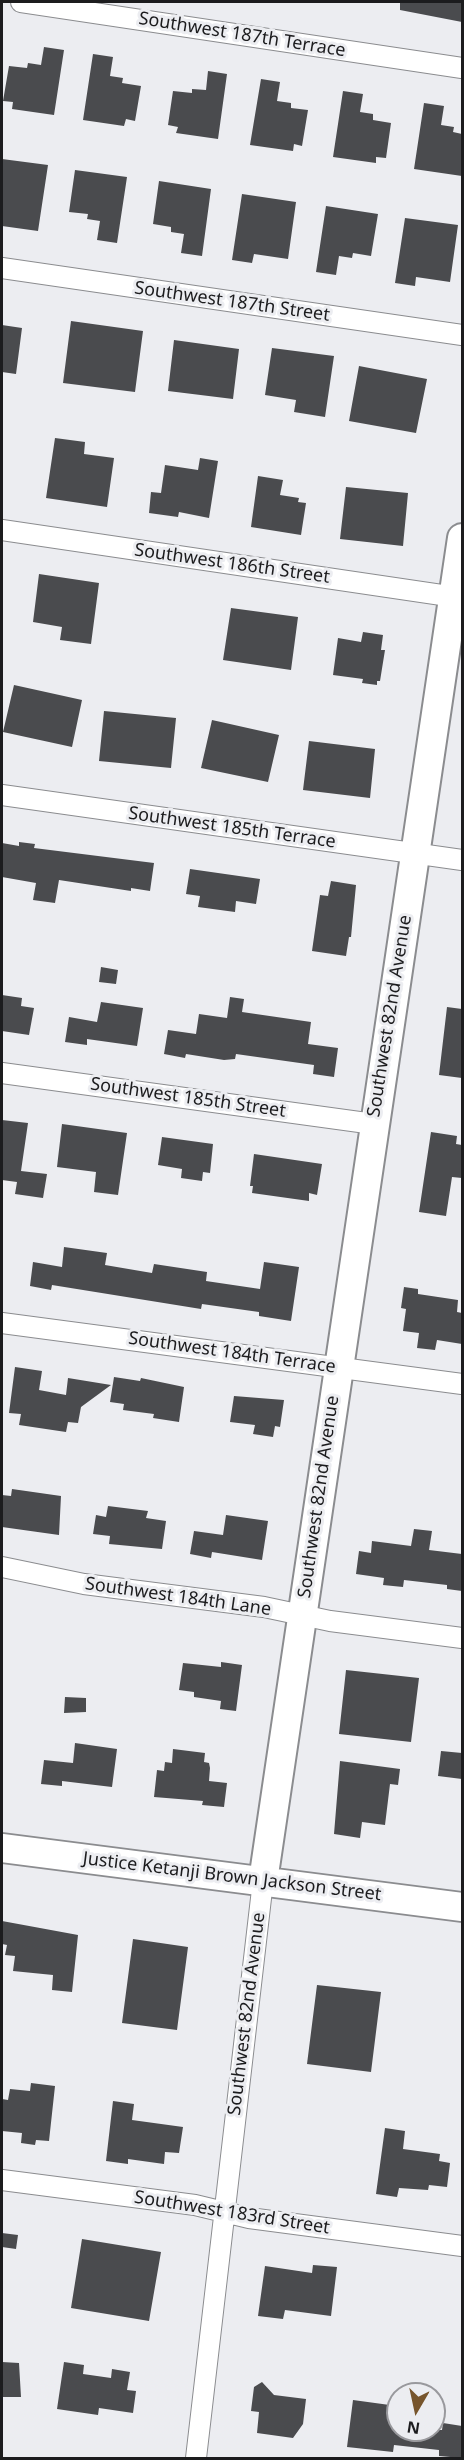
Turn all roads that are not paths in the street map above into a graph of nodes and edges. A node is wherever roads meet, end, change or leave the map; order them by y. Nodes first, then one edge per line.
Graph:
1 (21, 2) edge
2 (462, 69) edge
3 (2, 268) edge
4 (462, 335) edge
5 (2, 530) edge
6 (462, 538) edge
7 (458, 597) edge
8 (2, 795) edge
9 (415, 854) junction
10 (462, 860) edge
11 (2, 1073) edge
12 (374, 1124) junction
13 (2, 1323) edge
14 (338, 1367) junction
15 (462, 1384) edge
16 (2, 1567) edge
17 (301, 1616) junction
18 (462, 1638) edge
19 (2, 1848) edge
20 (263, 1881) junction
21 (462, 1907) edge
22 (2, 2180) edge
23 (223, 2212) junction
24 (462, 2246) edge
25 (196, 2458) edge

1 - 2 street, Southwest 187th Terrace
3 - 4 street, Southwest 187th Street
5 - 7 street, Southwest 186th Street
6 - 7 street, Southwest 82nd Avenue
7 - 9 street, Southwest 82nd Avenue
8 - 9 street, Southwest 185th Terrace
9 - 10 street, Southwest 185th Terrace
9 - 12 street, Southwest 82nd Avenue
11 - 12 street, Southwest 185th Street
12 - 14 street, Southwest 82nd Avenue
13 - 14 street, Southwest 184th Terrace
14 - 15 street, Southwest 184th Terrace
14 - 17 street, Southwest 82nd Avenue
16 - 17 street, Southwest 184th Lane
17 - 18 street, Southwest 184th Lane
17 - 20 street, Southwest 82nd Avenue
19 - 20 street, Justice Ketanji Brown Jackson Street
20 - 21 street, Justice Ketanji Brown Jackson Street
20 - 23 street, Southwest 82nd Avenue
22 - 23 street, Southwest 183rd Street
23 - 24 street, Southwest 183rd Street
23 - 25 street, Southwest 82nd Avenue

